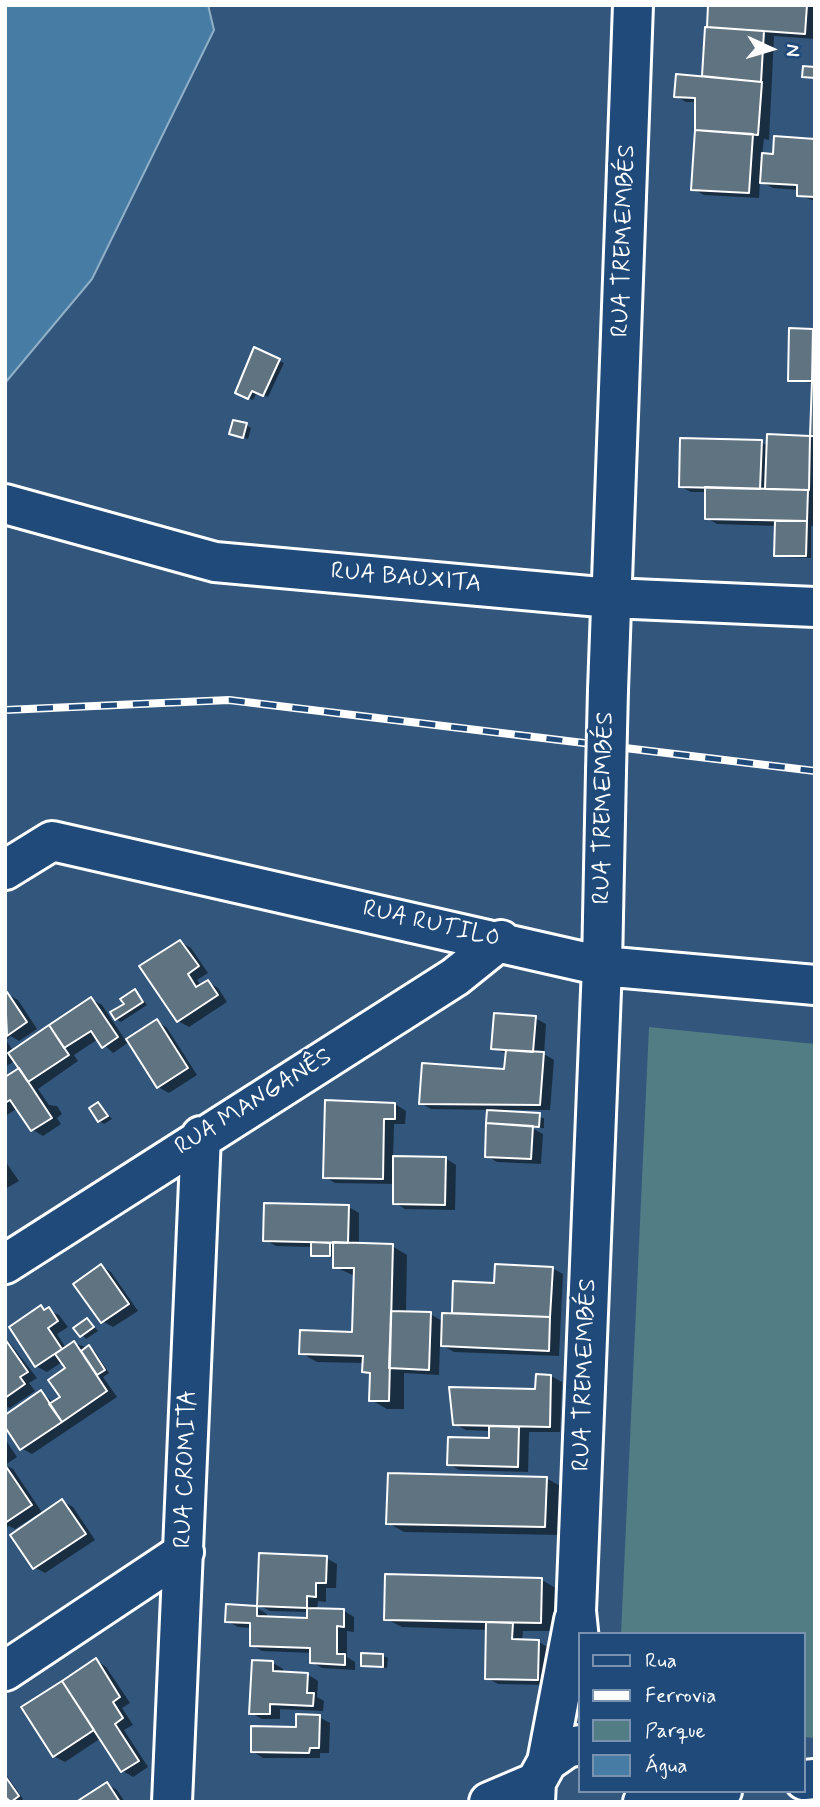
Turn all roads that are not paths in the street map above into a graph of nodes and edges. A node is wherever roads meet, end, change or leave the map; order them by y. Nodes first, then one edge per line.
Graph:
1 (633, 5) edge
2 (5, 504) edge
3 (611, 598) junction
4 (815, 607) edge
5 (5, 870) edge
6 (501, 940) junction
7 (602, 966) junction
8 (815, 985) edge
9 (201, 1136) junction
10 (5, 1264) edge
11 (184, 1552) junction
12 (576, 1611) junction
13 (578, 1632) edge
14 (5, 1671) edge
15 (550, 1773) edge
16 (708, 1793) edge
17 (172, 1802) edge
18 (489, 1802) edge
19 (643, 1802) edge

1 - 3 street, RUA TREMEMBÉS
2 - 3 street, RUA BAUXITA
3 - 4 street, RUA BAUXITA
3 - 7 street, RUA TREMEMBÉS, bridge
5 - 6 street, RUA RUTILO
6 - 7 street, RUA RUTILO
6 - 9 street, RUA MANGANÊS
7 - 8 street, RUA RUTILO
7 - 12 street, RUA TREMEMBÉS
9 - 10 street, RUA MANGANÊS
9 - 11 street, RUA CROMITA
11 - 14 street
11 - 17 street, RUA CROMITA
12 - 13 street, RUA TREMEMBÉS
12 - 15 street, RUA TREMEMBÉS
15 - 18 street
16 - 19 street

